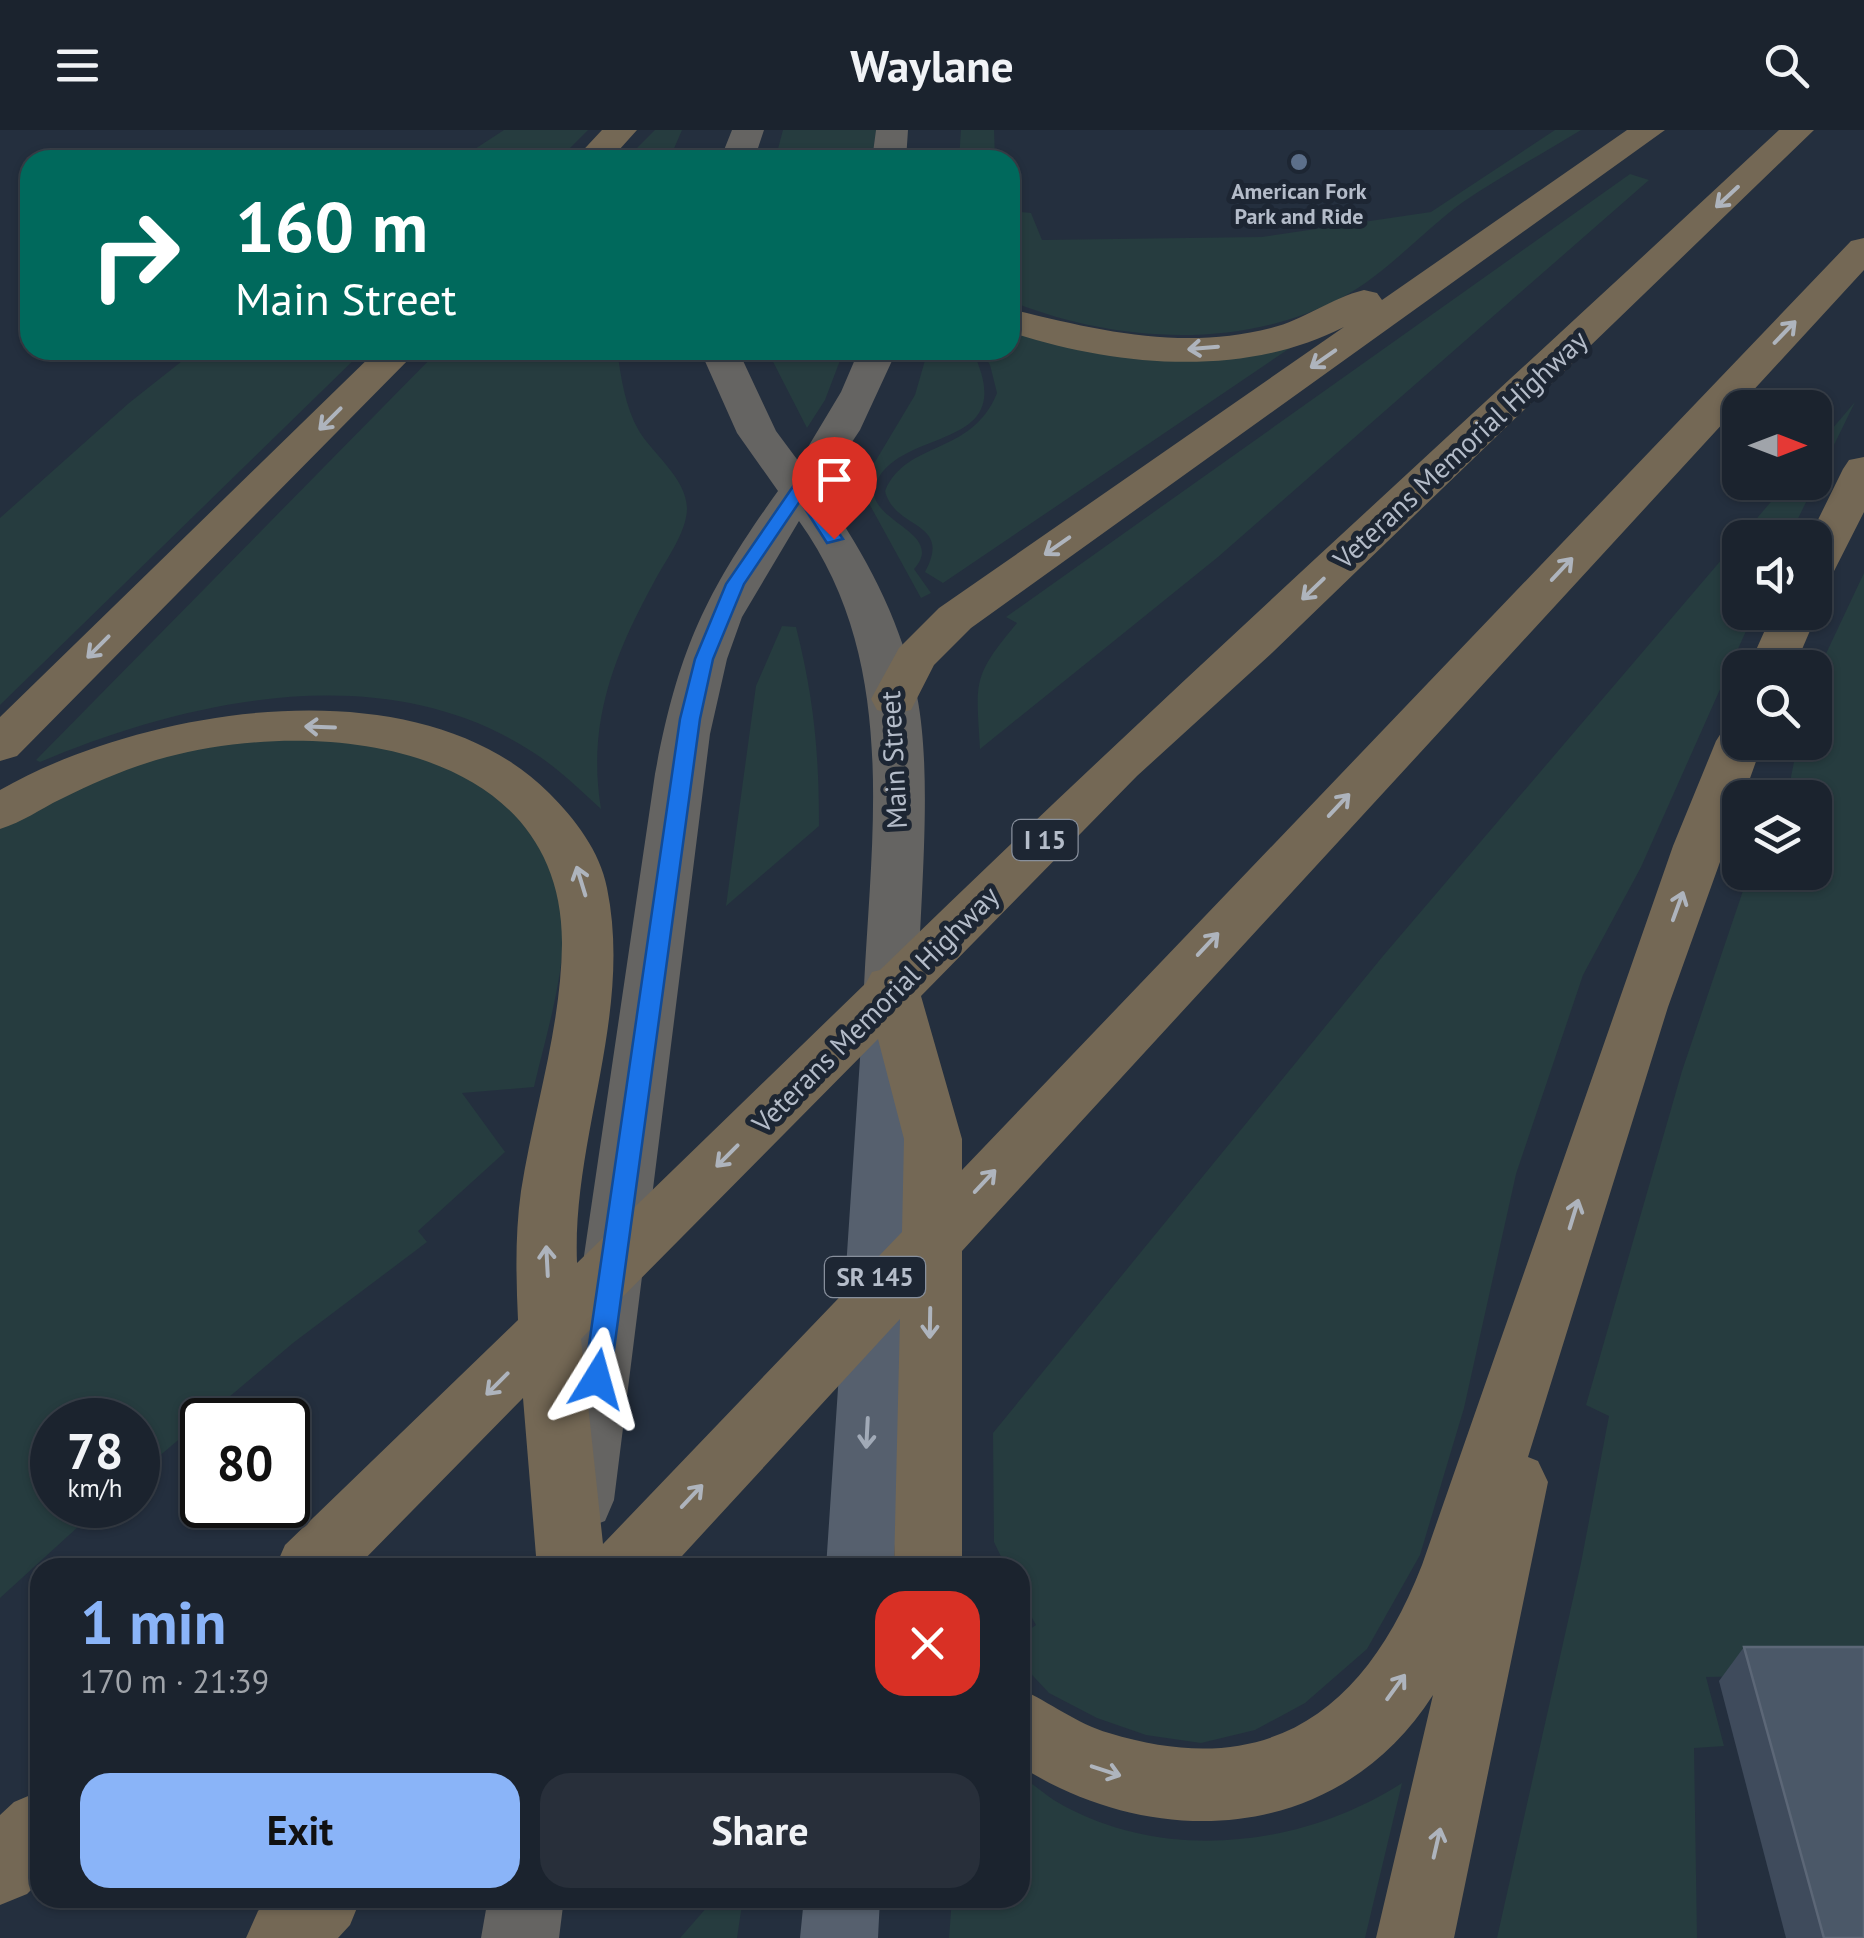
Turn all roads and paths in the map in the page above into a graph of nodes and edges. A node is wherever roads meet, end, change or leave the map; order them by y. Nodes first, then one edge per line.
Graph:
1 (621, 130) edge
2 (1798, 130) edge
3 (1641, 136) edge
4 (601, 150) edge
5 (1864, 249) edge
6 (1020, 323) edge
7 (389, 360) edge
8 (723, 360) edge
9 (874, 360) edge
10 (1864, 469) edge
11 (800, 488) junction
12 (1832, 535) edge
13 (894, 699) junction
14 (0, 744) edge
15 (1733, 760) edge
16 (0, 812) edge
17 (891, 986) junction
18 (1545, 1307) junction
19 (319, 1558) edge
20 (570, 1558) edge
21 (572, 1558) edge
22 (635, 1558) edge
23 (861, 1558) edge
24 (928, 1558) edge
25 (1030, 1731) edge
26 (30, 1838) edge
27 (0, 1867) edge
28 (314, 1908) edge
29 (524, 1908) edge
30 (841, 1908) edge
31 (286, 1938) edge
32 (520, 1938) edge
33 (838, 1938) edge
34 (1415, 1938) edge

1 - 4 highway
2 -> 19 highway, Veterans Memorial Highway / I 15
3 -> 6 highway
3 -> 13 highway
22 -> 5 highway
7 -> 14 highway
8 - 11 highway, SR 145
9 - 11 highway
10 - 12 highway
11 - 13 highway, Main Street / SR 145
11 - 21 highway
13 - 17 highway, Main Street / SR 145
18 -> 15 highway
20 -> 16 highway
17 -> 23 main road, Main Street / SR 145
17 -> 24 highway
25 -> 18 highway
34 -> 18 highway
26 - 27 highway
28 - 31 highway
29 - 32 highway
30 - 33 main road

